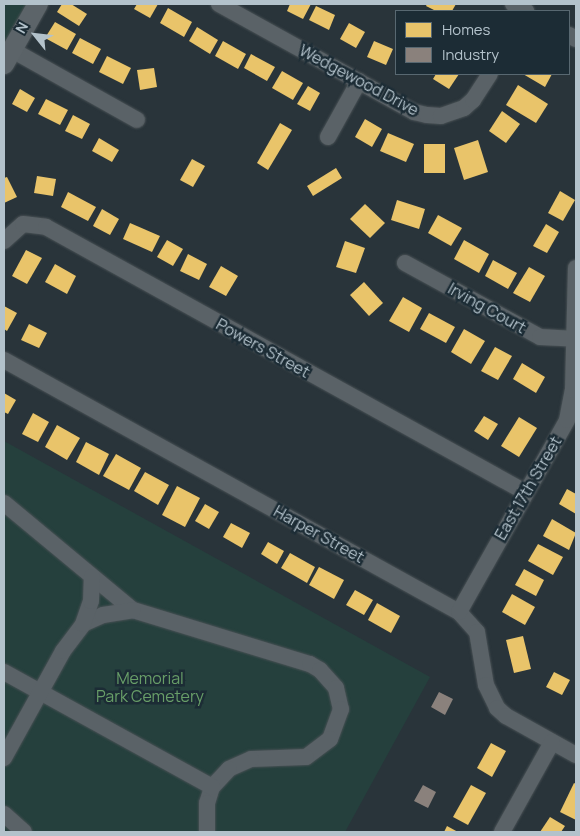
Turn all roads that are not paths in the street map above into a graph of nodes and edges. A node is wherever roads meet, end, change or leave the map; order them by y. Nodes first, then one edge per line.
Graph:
1 (38, 4) edge
2 (219, 4) edge
3 (8, 57) edge
4 (489, 75) edge
5 (359, 81) junction
6 (137, 120) dead end
7 (328, 137) dead end
8 (4, 241) edge
9 (405, 263) dead end
10 (576, 268) edge
11 (575, 339) edge
12 (4, 360) edge
13 (525, 492) junction
14 (4, 503) edge
15 (92, 577) junction
16 (133, 610) junction
17 (459, 612) junction
18 (83, 624) junction
19 (4, 672) edge
20 (40, 692) junction
21 (552, 742) junction
22 (576, 756) edge
23 (4, 758) edge
24 (212, 787) junction
25 (5, 812) edge
26 (24, 832) edge
27 (207, 832) edge
28 (502, 832) edge

1 - 3 main road
2 - 5 street, Wedgewood Drive
3 - 6 street
4 - 5 street, Wedgewood Drive
5 - 7 street
8 - 13 street, Powers Street
9 - 11 street, Irving Court
10 - 11 street, East 17th Street
11 - 13 street, East 17th Street
12 - 17 street, Harper Street
13 - 17 street, East 17th Street
14 - 15 street
15 - 16 street
15 - 18 street
16 - 18 street
16 - 24 street
17 - 21 street, Harper Street
18 - 20 street
19 - 20 street
20 - 23 street
20 - 24 street
21 - 22 street, Harper Street
21 - 28 street
24 - 27 street
25 - 26 street

